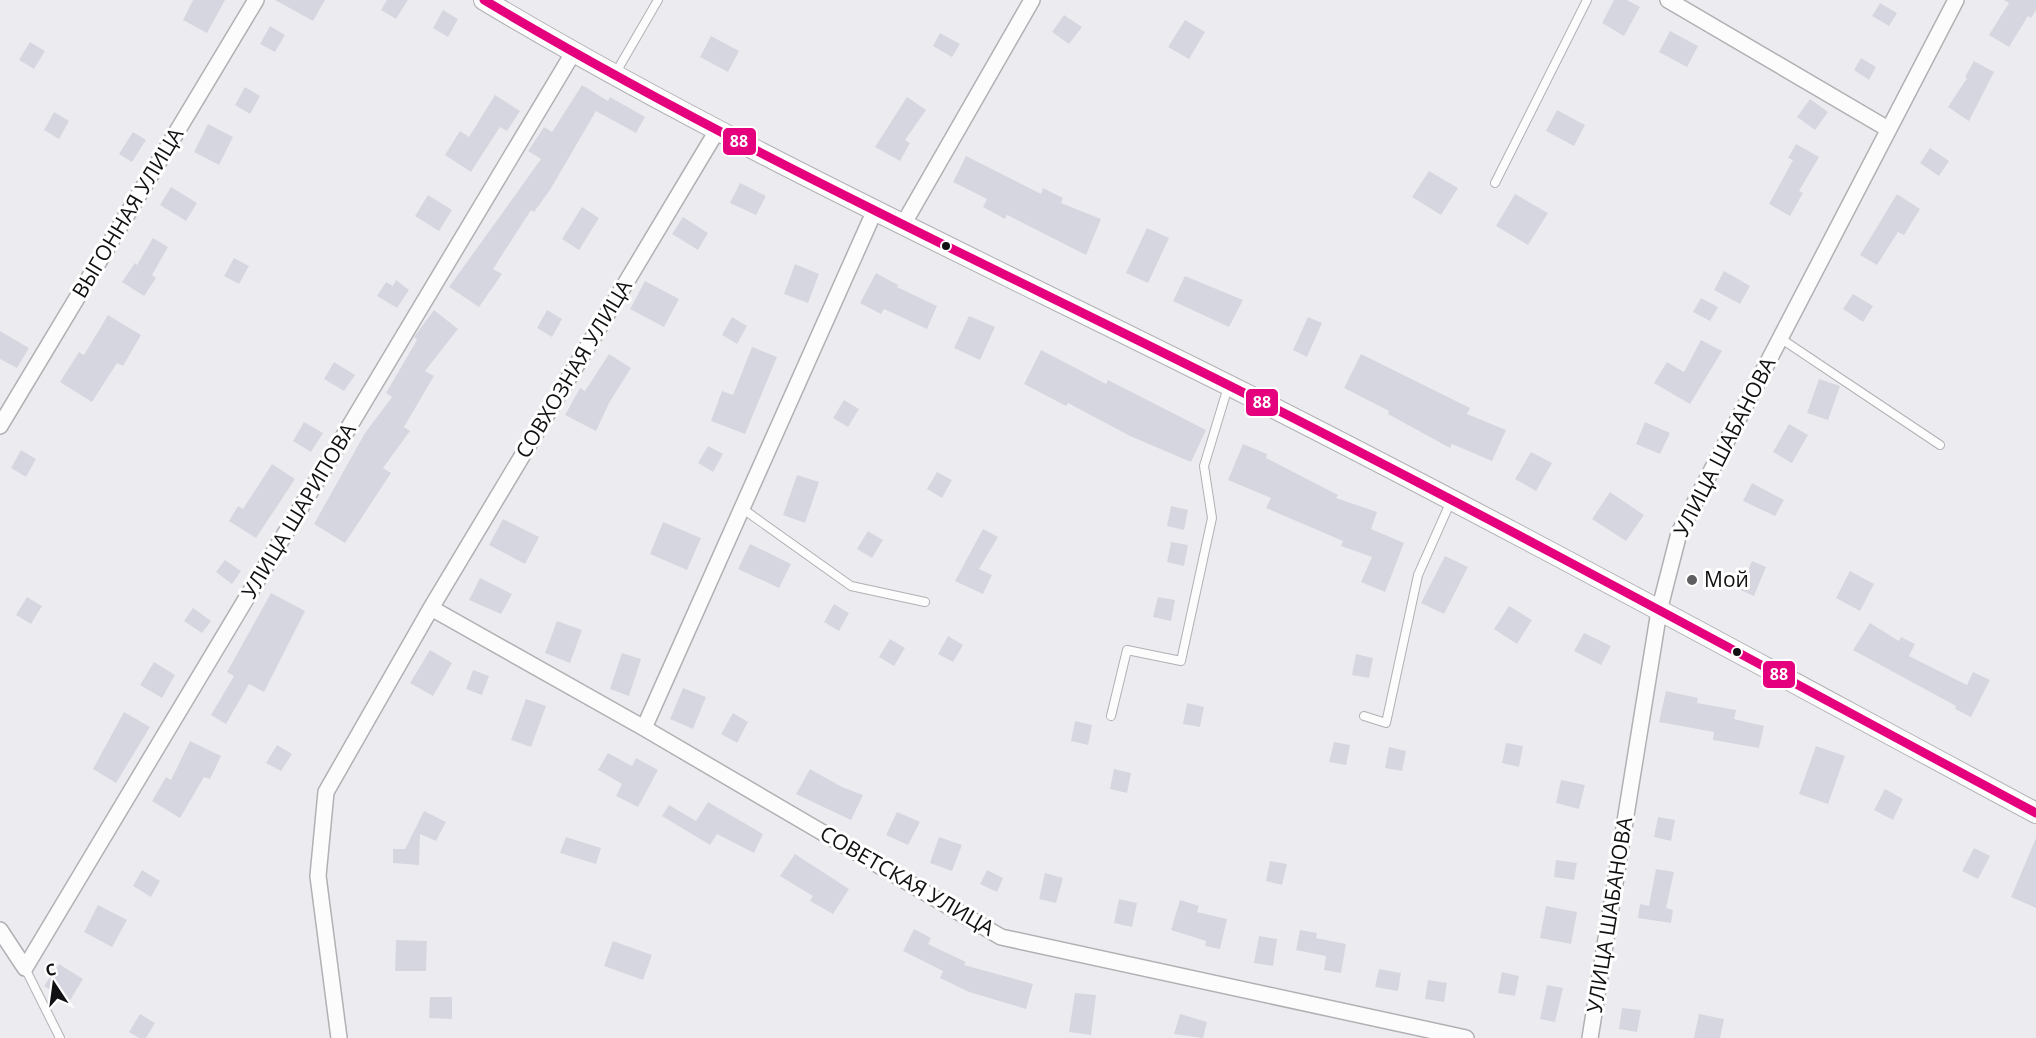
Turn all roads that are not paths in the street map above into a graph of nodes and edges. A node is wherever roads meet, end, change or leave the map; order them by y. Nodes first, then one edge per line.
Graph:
1 (256, 0) edge
2 (485, 0) edge
3 (658, 0) edge
4 (1032, 0) edge
5 (1587, 0) edge
6 (1668, 0) edge
7 (1956, 0) edge
8 (573, 54) junction
9 (614, 75) junction
10 (718, 129) junction
11 (1888, 129) junction
12 (1495, 183) dead end
13 (875, 210) junction
14 (904, 223) junction
15 (1780, 338) junction
16 (1229, 385) junction
17 (0, 426) edge
18 (1940, 445) dead end
19 (1451, 501) junction
20 (743, 509) junction
21 (925, 602) dead end
22 (431, 608) junction
23 (1659, 611) junction
24 (1111, 716) dead end
25 (1364, 716) dead end
26 (644, 728) junction
27 (2036, 813) edge
28 (0, 930) edge
29 (25, 968) junction
30 (60, 1038) edge
31 (339, 1038) edge
32 (1466, 1038) edge
33 (1590, 1038) edge

1 - 17 street, ВЫГОННАЯ УЛИЦА
2 - 8 street
3 - 9 lane
4 - 14 street
5 - 12 lane
6 - 11 street
7 - 11 street, УЛИЦА ШАБАНОВА
8 - 9 street
8 - 29 street, УЛИЦА ШАРИПОВА
9 - 10 street
10 - 13 street
10 - 22 street, СОВХОЗНАЯ УЛИЦА
11 - 15 street, УЛИЦА ШАБАНОВА
13 - 14 street
13 - 20 street
14 - 16 street
15 - 18 lane
15 - 23 street, УЛИЦА ШАБАНОВА
16 - 19 street
16 - 24 lane
19 - 23 street
19 - 25 lane
20 - 21 lane
20 - 26 street
22 - 26 street, СОВЕТСКАЯ УЛИЦА
22 - 31 street, СОВХОЗНАЯ УЛИЦА
23 - 27 street
23 - 33 street, УЛИЦА ШАБАНОВА
26 - 32 street, СОВЕТСКАЯ УЛИЦА
28 - 29 street
29 - 30 lane

